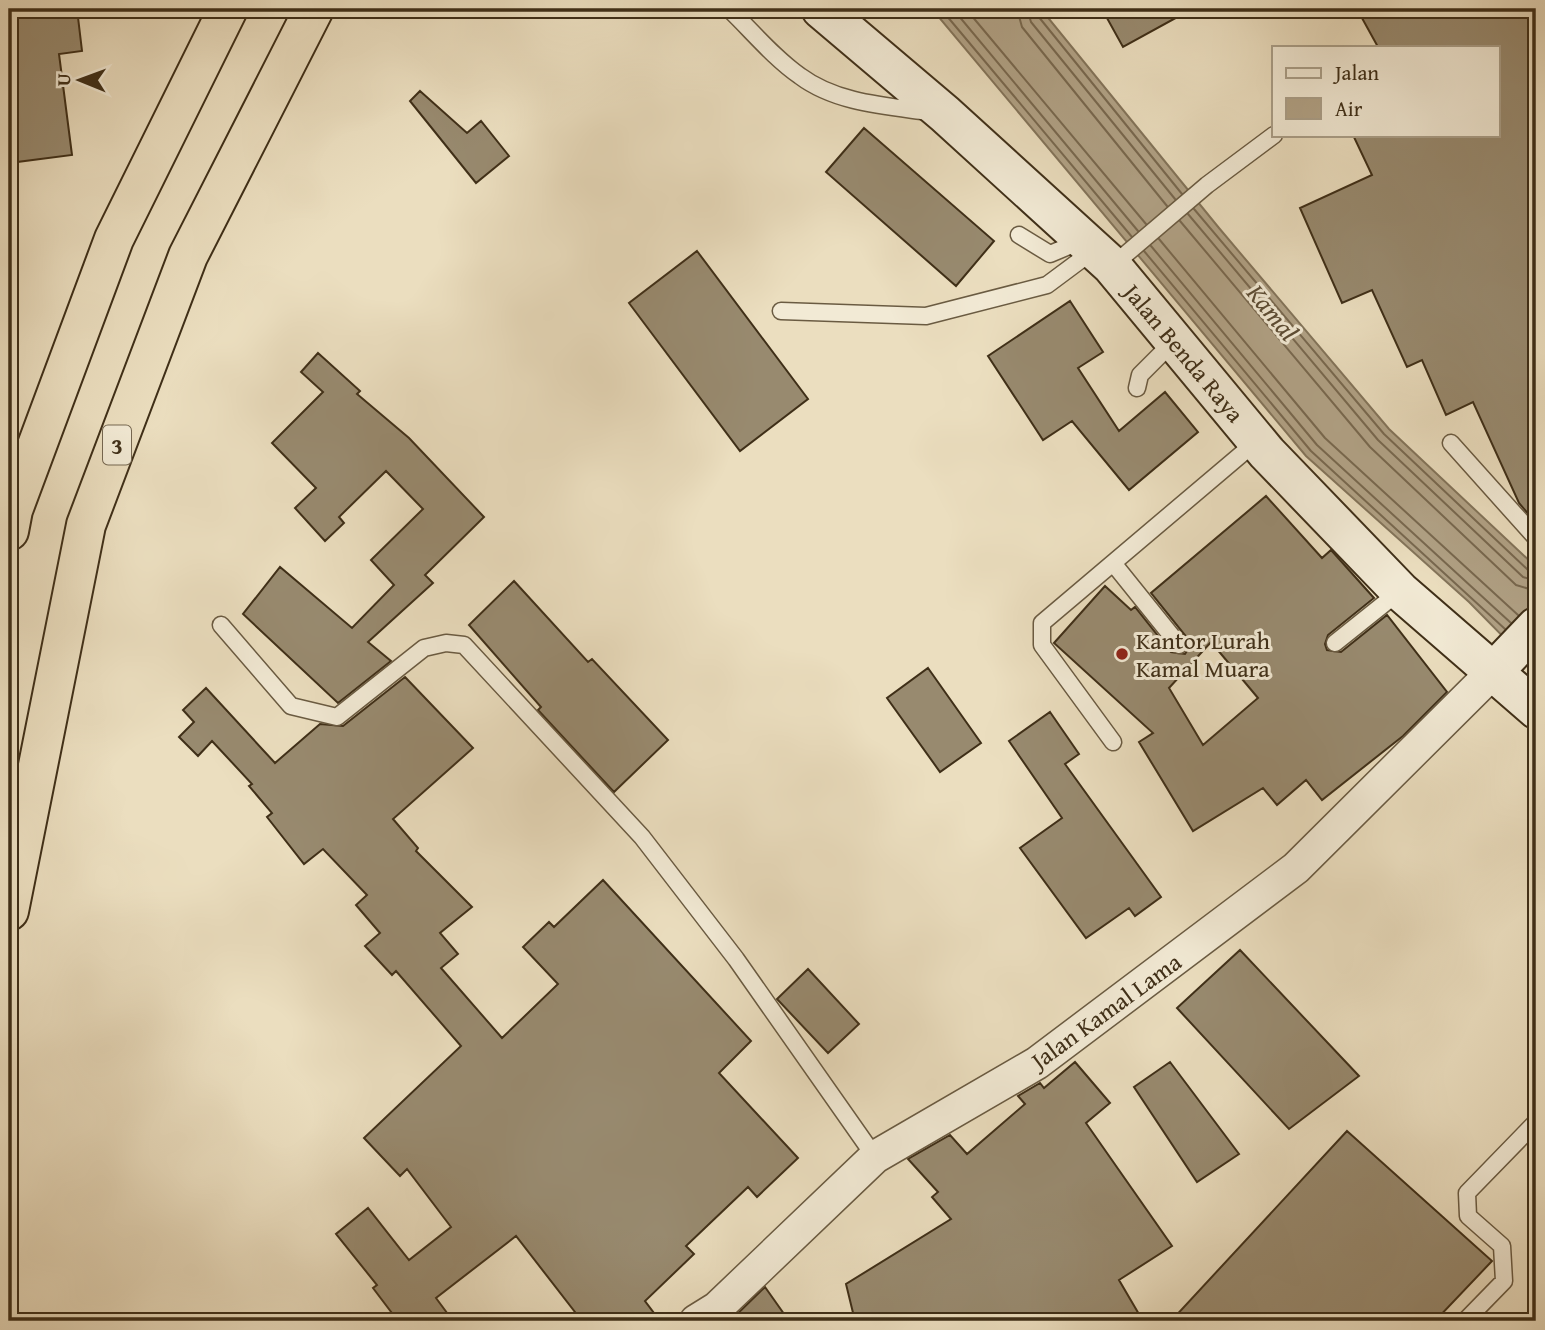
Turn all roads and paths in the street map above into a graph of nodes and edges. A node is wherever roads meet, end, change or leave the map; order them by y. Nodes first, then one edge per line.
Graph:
1 (228, 9) edge
2 (314, 9) edge
3 (729, 9) edge
4 (821, 9) edge
5 (945, 114) junction
6 (1273, 136) edge
7 (1019, 235) dead end
8 (1105, 252) junction
9 (781, 311) dead end
10 (1160, 355) junction
11 (1136, 388) dead end
12 (1257, 441) junction
13 (1451, 443) dead end
14 (9, 531) edge
15 (1536, 538) edge
16 (1113, 563) junction
17 (1400, 591) junction
18 (221, 625) dead end
19 (1335, 643) dead end
20 (1180, 645) dead end
21 (1515, 649) edge
22 (1536, 709) edge
23 (1113, 742) dead end
24 (9, 911) edge
25 (1536, 1122) edge
26 (875, 1157) junction
27 (696, 1321) edge
28 (1465, 1321) edge

1 - 14 highway
2 - 24 highway, 3
3 - 5 lane
4 - 5 main road, Jalan Benda Raya
5 - 8 main road, Jalan Benda Raya
6 - 8 lane
7 - 8 lane
8 - 9 lane
8 - 10 main road, Jalan Benda Raya
10 - 11 lane
10 - 12 main road, Jalan Benda Raya
12 - 16 lane
12 - 17 main road, Jalan Benda Raya
13 - 15 lane
16 - 20 lane
16 - 23 lane
17 - 19 lane
17 - 21 main road, Jalan Benda Raya
18 - 26 lane
21 - 22 main road, Jalan Benda Raya
21 - 26 street, Jalan Kamal Lama
25 - 28 lane
26 - 27 street, Jalan Kamal Lama

